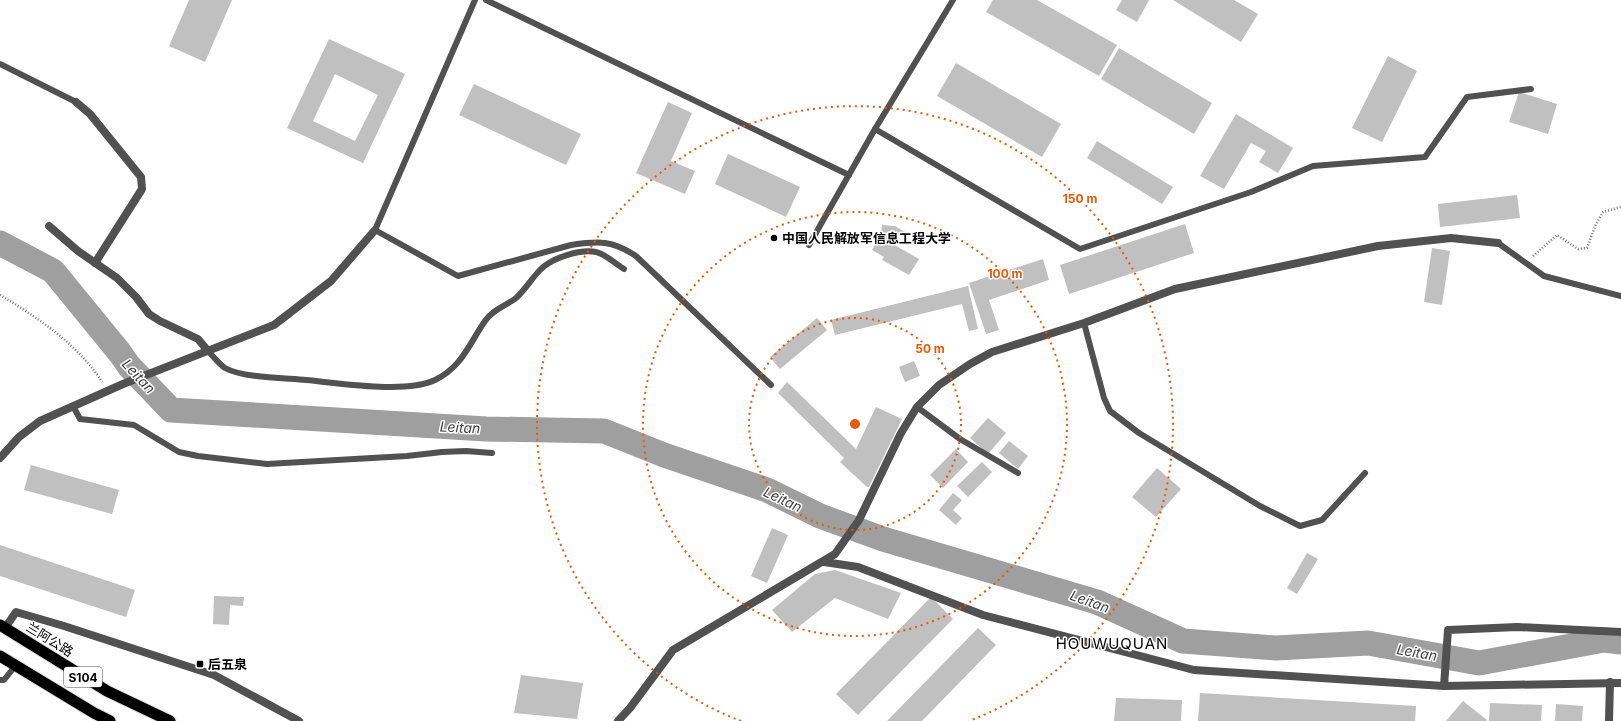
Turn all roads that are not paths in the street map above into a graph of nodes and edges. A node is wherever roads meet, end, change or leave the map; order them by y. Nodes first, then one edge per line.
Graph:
1 (475, 0) edge
2 (486, 0) edge
3 (953, 0) edge
4 (0, 64) edge
5 (1531, 89) dead end
6 (76, 102) joint
7 (875, 129) junction
8 (849, 175) junction
9 (49, 226) dead end
10 (375, 230) junction
11 (1498, 243) joint
12 (809, 245) dead end
13 (95, 263) junction
14 (624, 269) dead end
15 (1621, 296) edge
16 (1084, 324) junction
17 (208, 351) junction
18 (771, 385) dead end
19 (73, 406) junction
20 (917, 407) junction
21 (492, 453) dead end
22 (0, 458) edge
23 (1018, 473) dead end
24 (1365, 473) dead end
25 (824, 562) junction
26 (2, 626) edge
27 (1621, 632) edge
28 (0, 656) edge
29 (16, 665) junction
30 (0, 680) edge
31 (1610, 682) junction
32 (1621, 683) edge
33 (1444, 686) junction
34 (110, 721) edge
35 (170, 721) edge
36 (299, 721) edge
37 (618, 721) edge
38 (1609, 721) edge

1 - 10 lane
2 - 8 lane
3 - 7 lane
4 - 6 lane
5 - 7 lane
6 - 13 street
7 - 8 lane
8 - 12 lane
9 - 13 street
10 - 17 street
10 - 18 lane
11 - 15 lane
11 - 16 street
13 - 17 street
14 - 17 lane
16 - 20 street
16 - 24 lane
17 - 19 street
19 - 21 lane
19 - 22 street
20 - 23 lane
20 - 25 street
25 - 33 street
25 - 37 street
26 - 35 highway, 兰阿公路 / S104
26 - 36 street
27 - 33 street
28 - 29 highway, S104
29 - 30 lane
29 - 34 highway, S104
31 - 32 street
31 - 33 street
31 - 38 street

